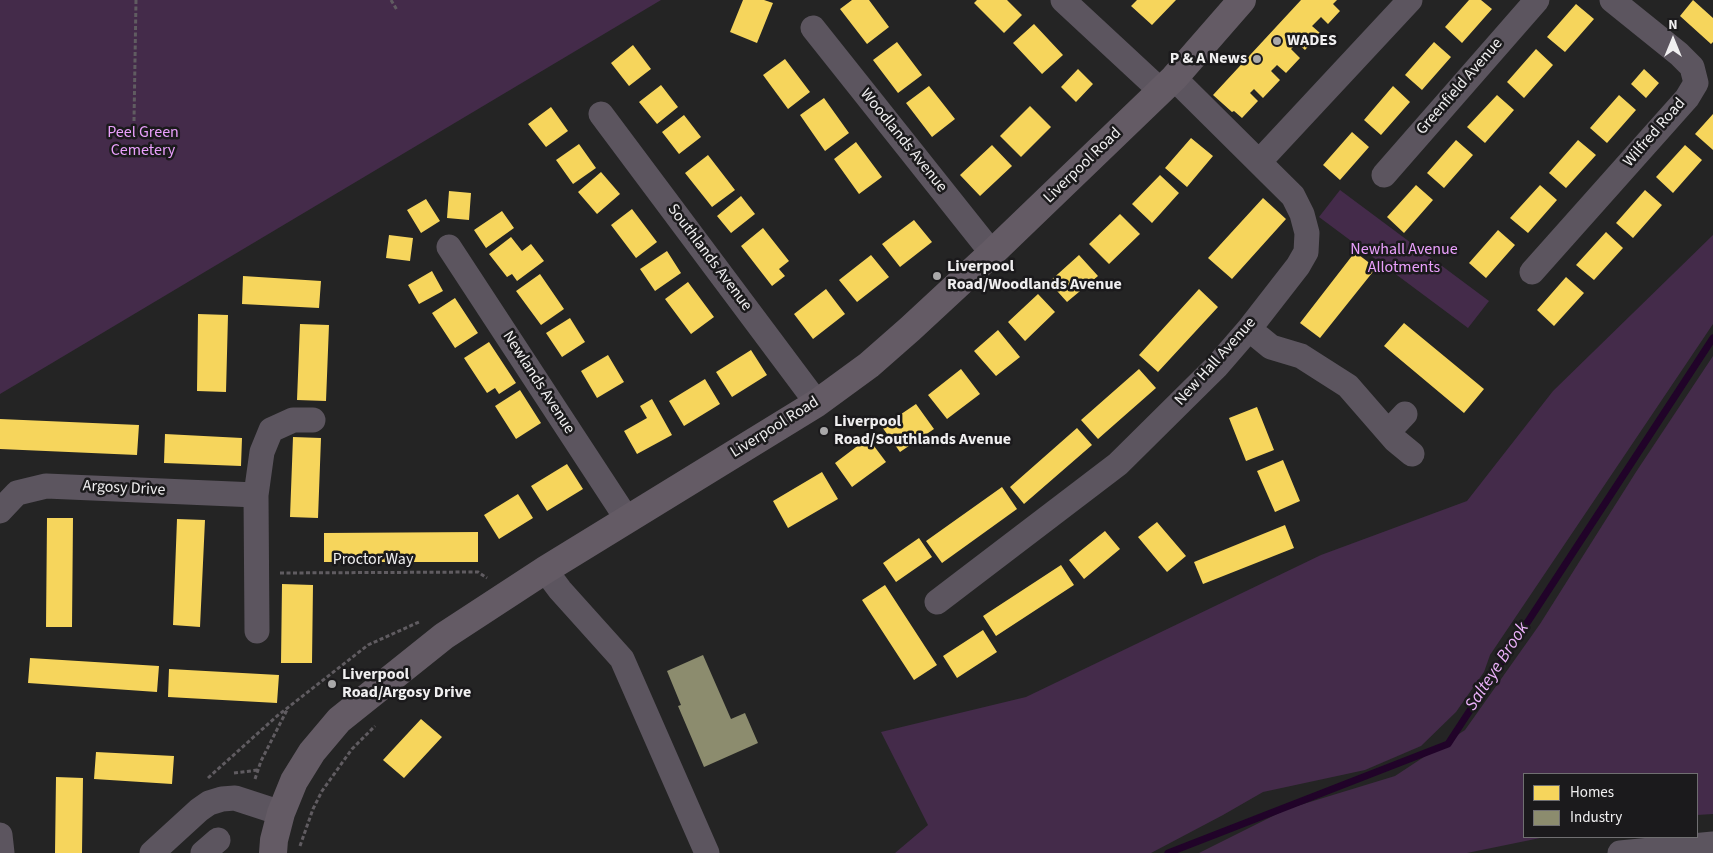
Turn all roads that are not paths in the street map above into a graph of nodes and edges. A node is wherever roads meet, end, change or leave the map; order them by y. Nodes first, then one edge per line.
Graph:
1 (1062, 0) edge
2 (1242, 0) edge
3 (1410, 0) edge
4 (1537, 0) edge
5 (1612, 0) edge
6 (813, 28) dead end
7 (1168, 85) junction
8 (601, 114) dead end
9 (1259, 162) junction
10 (1384, 175) dead end
11 (449, 247) dead end
12 (992, 253) junction
13 (1532, 272) dead end
14 (1249, 329) junction
15 (817, 402) junction
16 (313, 420) dead end
17 (1412, 454) dead end
18 (256, 496) junction
19 (0, 511) edge
20 (627, 519) junction
21 (545, 570) junction
22 (937, 602) dead end
23 (257, 631) dead end
24 (281, 813) junction
25 (0, 835) edge
26 (1713, 844) edge
27 (2, 853) edge
28 (152, 853) edge
29 (273, 853) edge
30 (707, 853) edge
31 (1620, 853) edge

1 - 7 street, New Hall Avenue
2 - 7 highway, Liverpool Road
3 - 9 street
4 - 10 street, Greenfield Avenue
5 - 13 street, Wilfred Road
6 - 12 street, Woodlands Avenue
7 - 9 street, New Hall Avenue
7 - 12 highway, Liverpool Road
8 - 15 street, Southlands Avenue
9 - 14 street, New Hall Avenue
11 - 20 street, Newlands Avenue
12 - 15 highway, Liverpool Road
14 - 17 street
14 - 22 street, New Hall Avenue
15 - 20 highway, Liverpool Road
16 - 18 street
18 - 19 street, Argosy Drive
18 - 23 street
20 - 21 highway, Liverpool Road
21 - 24 highway, Liverpool Road
21 - 30 street
24 - 28 street
24 - 29 highway, Liverpool Road
25 - 27 street
26 - 31 street

